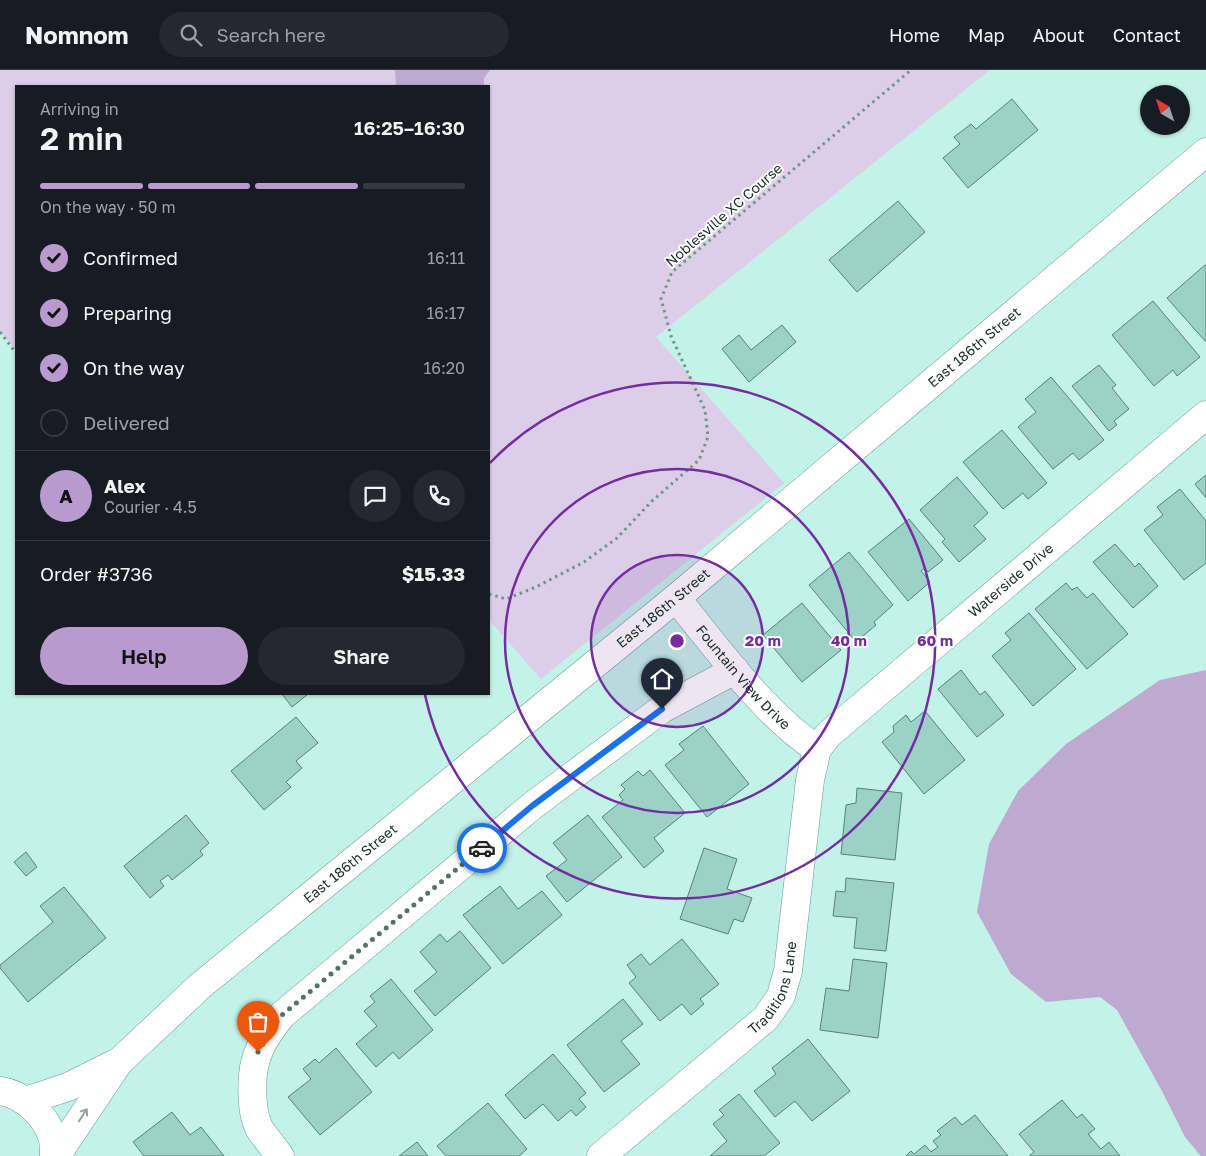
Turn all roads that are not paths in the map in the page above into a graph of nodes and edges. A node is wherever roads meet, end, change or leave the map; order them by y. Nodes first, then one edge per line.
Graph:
1 (1206, 152) edge
2 (1206, 415) edge
3 (676, 598) junction
4 (735, 670) junction
5 (817, 749) junction
6 (119, 1062) junction
7 (8, 1092) edge
8 (55, 1156) edge
9 (280, 1156) edge
10 (600, 1156) edge

1 - 3 street, East 186th Street
2 - 5 street, Waterside Drive
3 - 4 street, Fountain View Drive
3 - 6 street, East 186th Street
4 - 5 street, Fountain View Drive
4 - 9 street
5 - 10 street, Traditions Lane
6 - 7 street, East 186th Street
8 -> 6 street, East 186th Street
7 - 8 street

